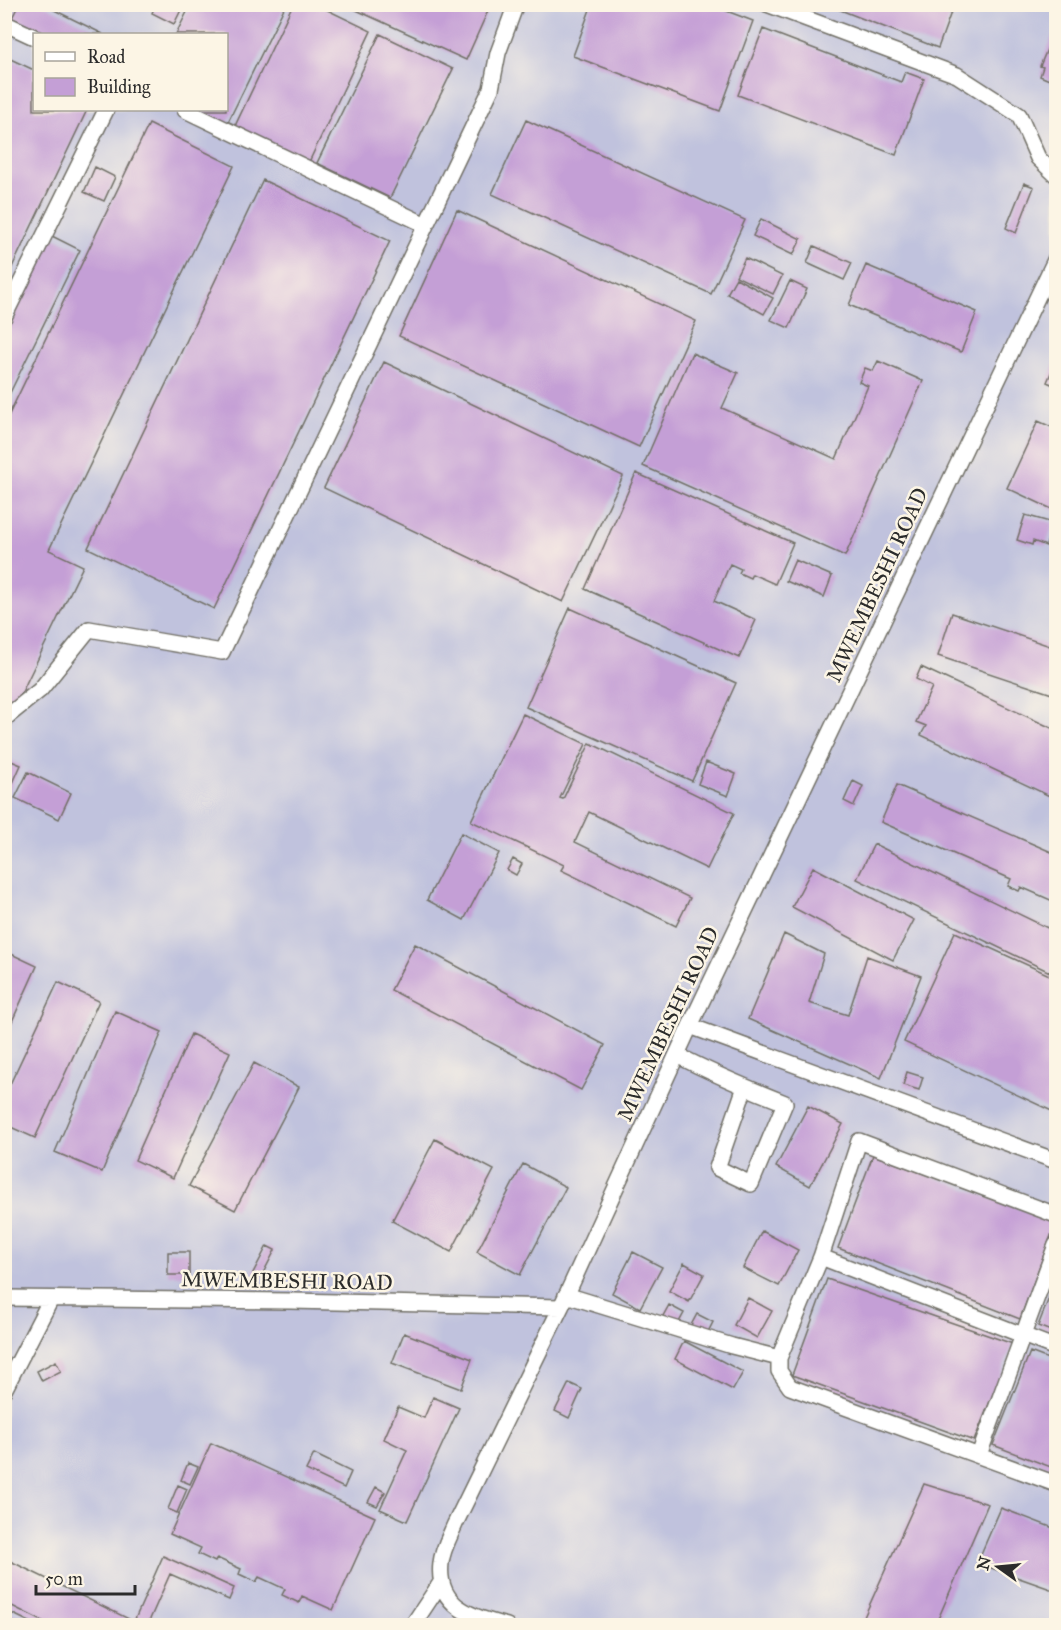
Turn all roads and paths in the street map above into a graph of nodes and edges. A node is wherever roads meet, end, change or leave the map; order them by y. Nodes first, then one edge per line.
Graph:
1 (516, 4) edge
2 (766, 4) edge
3 (4, 23) edge
4 (33, 38) edge
5 (106, 111) edge
6 (187, 111) edge
7 (1056, 176) edge
8 (426, 225) junction
9 (1056, 258) edge
10 (4, 317) edge
11 (4, 719) edge
12 (690, 1026) junction
13 (677, 1055) junction
14 (745, 1087) junction
15 (1056, 1161) edge
16 (1056, 1215) edge
17 (1056, 1245) edge
18 (820, 1257) junction
19 (4, 1298) edge
20 (51, 1299) junction
21 (563, 1301) junction
22 (1024, 1336) junction
23 (1056, 1348) edge
24 (779, 1358) junction
25 (4, 1390) edge
26 (979, 1455) junction
27 (1056, 1484) edge
28 (440, 1584) junction
29 (412, 1626) edge
30 (507, 1626) edge

1 - 8 street
2 - 7 street
3 - 4 street
5 - 10 street
6 - 8 street
8 - 11 street
9 - 12 street, MWEMBESHI ROAD
12 - 13 street, MWEMBESHI ROAD
12 - 15 street
13 - 14 street
13 - 21 street, MWEMBESHI ROAD
14 - 14 street
16 - 18 street
17 - 22 street
18 - 22 street
18 - 24 street
19 - 20 street, MWEMBESHI ROAD
20 - 21 street, MWEMBESHI ROAD
20 - 25 street
21 - 24 street
21 - 28 street
22 - 23 street
22 - 26 street
24 - 26 street
26 - 27 street
28 - 29 street
28 - 30 street

